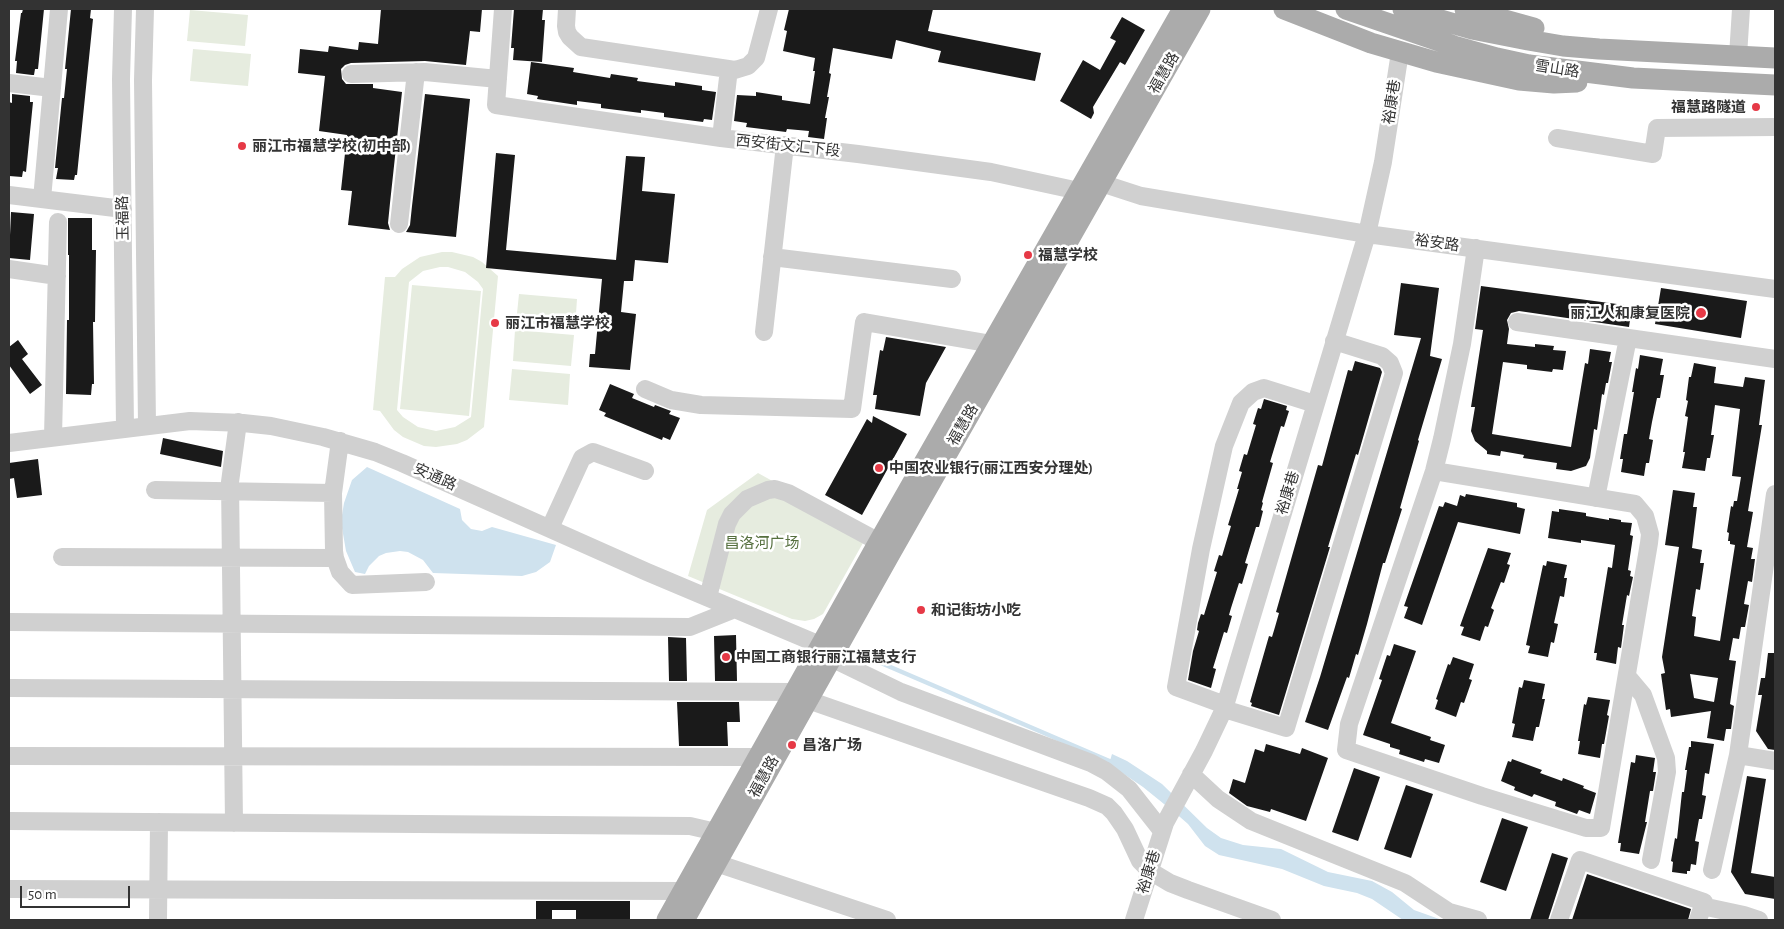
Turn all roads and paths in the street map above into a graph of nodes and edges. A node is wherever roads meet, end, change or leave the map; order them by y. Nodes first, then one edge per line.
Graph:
1 (59, 9) edge
2 (123, 9) edge
3 (145, 9) edge
4 (502, 9) edge
5 (567, 9) edge
6 (769, 9) edge
7 (1183, 9) edge
8 (1200, 9) edge
9 (1284, 9) edge
10 (1346, 9) edge
11 (1403, 9) edge
12 (1465, 9) edge
13 (1741, 9) edge
14 (1616, 50) junction
15 (1400, 52) junction
16 (1738, 56) junction
17 (1775, 58) edge
18 (729, 69) junction
19 (416, 72) junction
20 (352, 74) dead end
21 (1610, 76) junction
22 (498, 79) junction
23 (9, 83) edge
24 (1775, 85) edge
25 (52, 88) junction
26 (1775, 128) edge
27 (721, 138) junction
28 (1557, 138) dead end
29 (784, 145) junction
30 (1101, 183) junction
31 (1079, 191) junction
32 (9, 195) edge
33 (42, 199) junction
34 (123, 209) junction
35 (58, 222) dead end
36 (399, 224) dead end
37 (1367, 234) junction
38 (1476, 248) junction
39 (772, 256) junction
40 (9, 269) edge
41 (57, 276) junction
42 (952, 279) dead end
43 (1775, 290) edge
44 (1518, 322) dead end
45 (764, 332) dead end
46 (1628, 338) junction
47 (1334, 341) junction
48 (992, 344) junction
49 (1775, 359) edge
50 (645, 389) dead end
51 (1315, 404) junction
52 (238, 422) junction
53 (147, 425) junction
54 (125, 428) junction
55 (54, 437) junction
56 (340, 441) junction
57 (9, 443) edge
58 (645, 471) dead end
59 (1434, 471) junction
60 (155, 490) dead end
61 (230, 491) junction
62 (332, 493) junction
63 (1775, 494) edge
64 (1596, 498) junction
65 (550, 528) junction
66 (879, 542) junction
67 (62, 557) dead end
68 (231, 557) junction
69 (335, 558) junction
70 (426, 582) dead end
71 (708, 597) junction
72 (735, 609) junction
73 (9, 622) edge
74 (232, 624) junction
75 (829, 652) junction
76 (1627, 676) junction
77 (9, 688) edge
78 (232, 689) junction
79 (801, 696) junction
80 (1224, 707) junction
81 (1738, 755) junction
82 (9, 756) edge
83 (233, 756) junction
84 (758, 757) junction
85 (1775, 760) edge
86 (1188, 779) junction
87 (9, 821) edge
88 (159, 822) junction
89 (234, 823) junction
90 (1163, 827) junction
91 (716, 832) junction
92 (1651, 860) dead end
93 (716, 863) junction
94 (1712, 870) dead end
95 (1150, 871) junction
96 (9, 889) edge
97 (158, 890) junction
98 (683, 891) junction
99 (1700, 913) edge
100 (158, 920) edge
101 (666, 920) edge
102 (684, 920) edge
103 (887, 920) edge
104 (1134, 920) edge
105 (1272, 920) edge
106 (1478, 920) edge
107 (1560, 920) edge
108 (1759, 920) edge

1 - 25 street
2 - 34 street, 玉福路
3 - 53 street, 玉福路
4 - 22 street
5 - 18 street
6 - 18 street
7 - 31 main road, 福慧路
8 - 30 main road, 福慧路
9 - 15 main road
10 - 21 main road, 雪山路
11 - 14 main road, 雪山路
12 - 14 main road
13 - 16 street
14 - 16 main road, 雪山路
15 - 21 main road
15 - 37 street, 裕康巷
16 - 17 main road, 雪山路
18 - 27 street
19 - 20 street
19 - 22 street
19 - 36 street
21 - 24 main road, 雪山路
22 - 27 street, 西安街文汇下段
23 - 25 street
25 - 33 street
26 - 28 street
27 - 29 street, 西安街文汇下段
29 - 31 street, 西安街文汇下段
29 - 39 street
30 - 37 street, 裕安路
30 - 75 main road, 福慧路
31 - 48 main road, 福慧路
32 - 33 street
33 - 34 street
34 - 54 street, 玉福路
35 - 41 street
37 - 38 street, 裕安路
37 - 47 street, 裕康巷
38 - 43 street, 裕安路
38 - 59 street
39 - 42 street
39 - 45 street
40 - 41 street
41 - 55 street
44 - 46 street
46 - 49 street
46 - 64 street
47 - 51 street, 裕康巷
47 - 80 street
48 - 50 street
48 - 66 main road, 福慧路
51 - 80 street, 裕康巷
51 - 80 street
52 - 53 street, 安通路
52 - 56 street, 安通路
52 - 61 street
53 - 54 street, 安通路
54 - 55 street, 安通路
55 - 57 street, 安通路
56 - 62 street
56 - 65 street, 安通路
58 - 65 street
59 - 64 street
59 - 76 street
60 - 61 street
61 - 62 street
61 - 68 street
62 - 69 street
63 - 81 street
64 - 76 street
65 - 71 street, 安通路
66 - 71 street
66 - 75 main road, 福慧路
67 - 68 street
68 - 69 street
68 - 74 street
69 - 70 street
71 - 72 street, 安通路
72 - 74 street
72 - 75 street, 安通路
73 - 74 street
74 - 78 street
75 - 79 main road, 福慧路
75 - 90 street, 安通路
76 - 92 street
77 - 78 street
78 - 79 street
78 - 83 street
79 - 84 main road, 福慧路
79 - 93 main road, 福慧路
79 - 95 street
80 - 86 street, 裕康巷
81 - 85 street
81 - 94 street
82 - 83 street
83 - 84 street
83 - 89 street
84 - 91 main road, 福慧路
86 - 90 street, 裕康巷
86 - 106 street
87 - 88 street
88 - 89 street
88 - 97 street
89 - 91 street
90 - 95 street, 裕康巷
91 - 98 main road, 福慧路
93 - 102 main road, 福慧路
93 - 103 street
95 - 104 street, 裕康巷
95 - 105 street
96 - 97 street
97 - 98 street
97 - 100 street
98 - 101 main road, 福慧路
99 - 107 street
99 - 108 street

